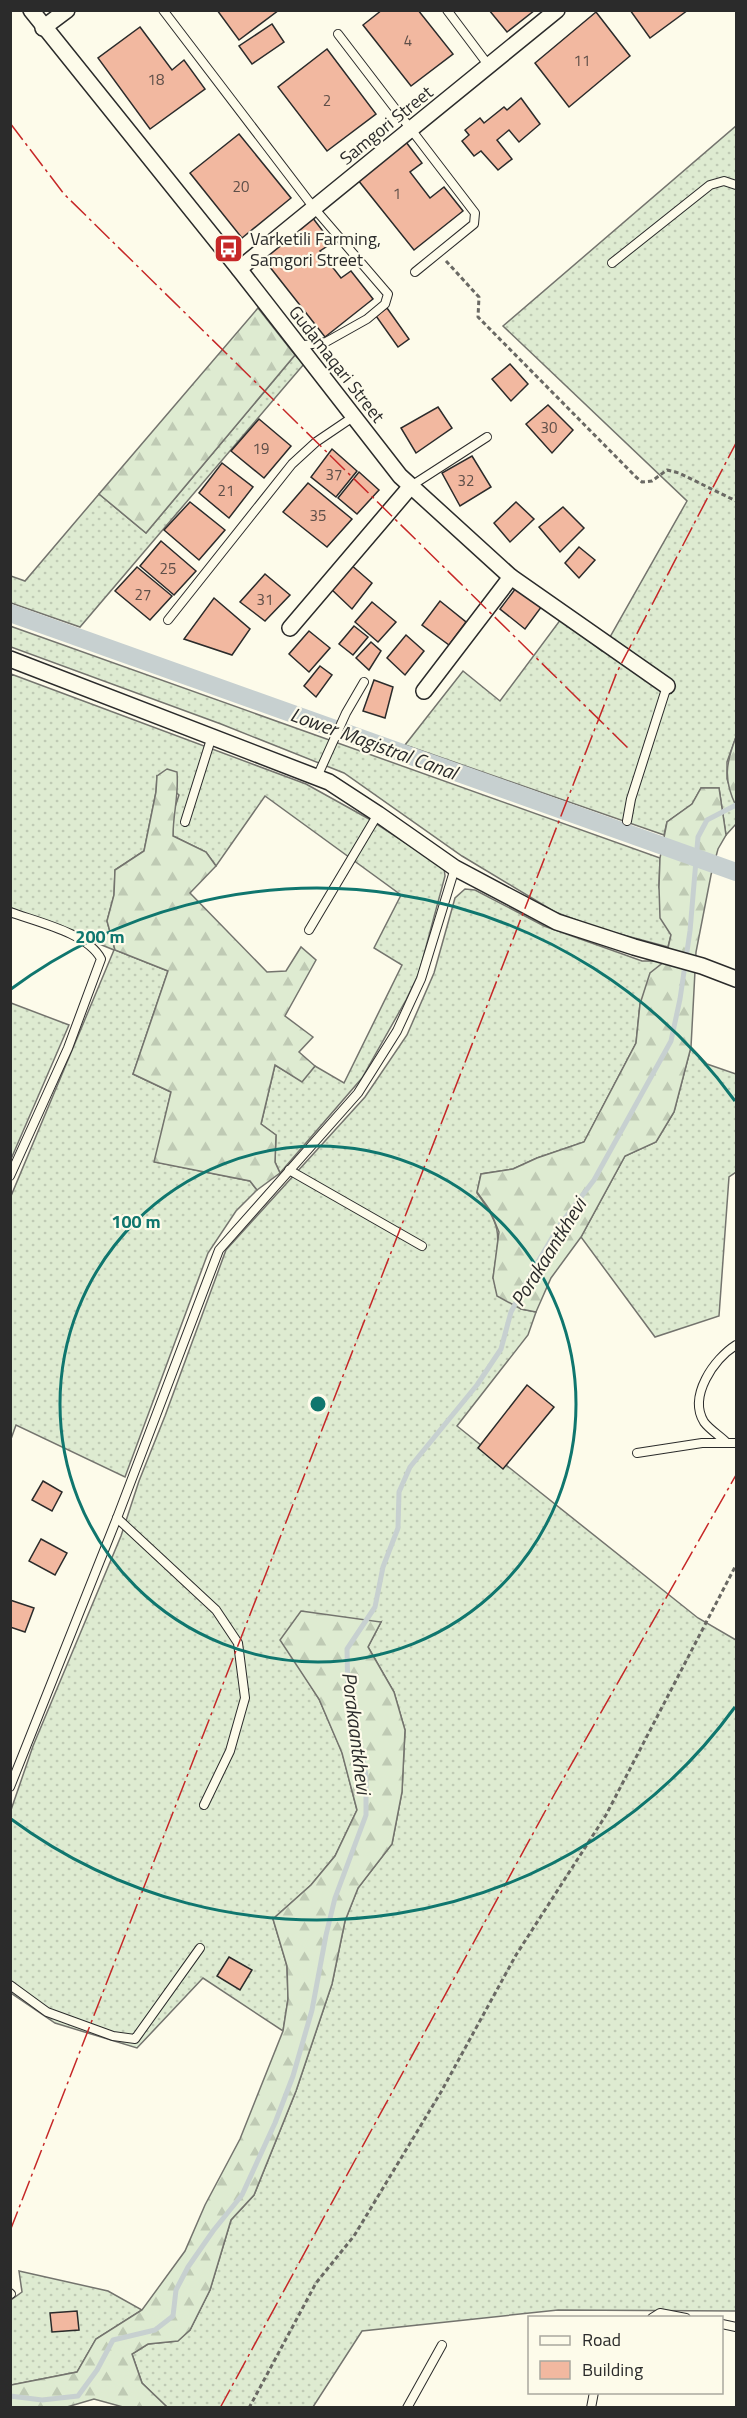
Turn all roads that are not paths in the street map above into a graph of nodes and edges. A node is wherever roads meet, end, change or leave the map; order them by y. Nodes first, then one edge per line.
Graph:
1 (30, 10) edge
2 (67, 10) edge
3 (163, 10) edge
4 (447, 10) edge
5 (557, 10) edge
6 (43, 28) junction
7 (338, 34) dead end
8 (489, 66) junction
9 (411, 129) junction
10 (736, 185) edge
11 (314, 208) junction
12 (612, 263) dead end
13 (239, 269) junction
14 (415, 272) dead end
15 (298, 346) junction
16 (353, 417) junction
17 (487, 437) dead end
18 (411, 486) junction
19 (511, 577) junction
20 (168, 620) dead end
21 (290, 628) dead end
22 (10, 659) edge
23 (364, 682) dead end
24 (668, 686) joint
25 (424, 691) dead end
26 (212, 736) junction
27 (320, 771) junction
28 (378, 814) junction
29 (627, 821) dead end
30 (185, 822) dead end
31 (455, 868) junction
32 (10, 912) edge
33 (309, 930) dead end
34 (736, 979) edge
35 (289, 1170) junction
36 (10, 1176) edge
37 (422, 1246) dead end
38 (736, 1345) edge
39 (726, 1442) junction
40 (736, 1443) edge
41 (637, 1453) dead end
42 (117, 1518) junction
43 (10, 1787) edge
44 (204, 1804) dead end
45 (200, 1948) dead end
46 (10, 1985) edge
47 (655, 2316) edge
48 (676, 2316) edge
49 (442, 2345) dead end
50 (407, 2408) edge

1 - 6 street, Gudamaqari Street
2 - 6 street
3 - 11 lane
4 - 8 lane
5 - 8 street, Samgori Street
6 - 13 street, Gudamaqari Street
7 - 9 lane
8 - 9 street, Samgori Street
9 - 11 street, Samgori Street
9 - 14 lane
10 - 12 lane
11 - 13 street, Samgori Street
11 - 15 lane
13 - 15 street, Gudamaqari Street
15 - 16 street, Gudamaqari Street
16 - 18 street, Gudamaqari Street
16 - 20 lane
17 - 18 lane
18 - 19 street, Gudamaqari Street
18 - 21 street
19 - 24 street, Gudamaqari Street
19 - 25 street
22 - 26 street
23 - 27 lane
24 - 29 lane
26 - 27 street
26 - 30 lane
27 - 28 street
28 - 31 street
28 - 33 lane
31 - 34 street
31 - 35 lane
32 - 36 lane
35 - 37 lane
35 - 42 lane
38 - 39 lane
39 - 40 lane
39 - 41 lane
42 - 43 lane
42 - 44 lane
45 - 46 lane
47 - 48 lane
49 - 50 lane

